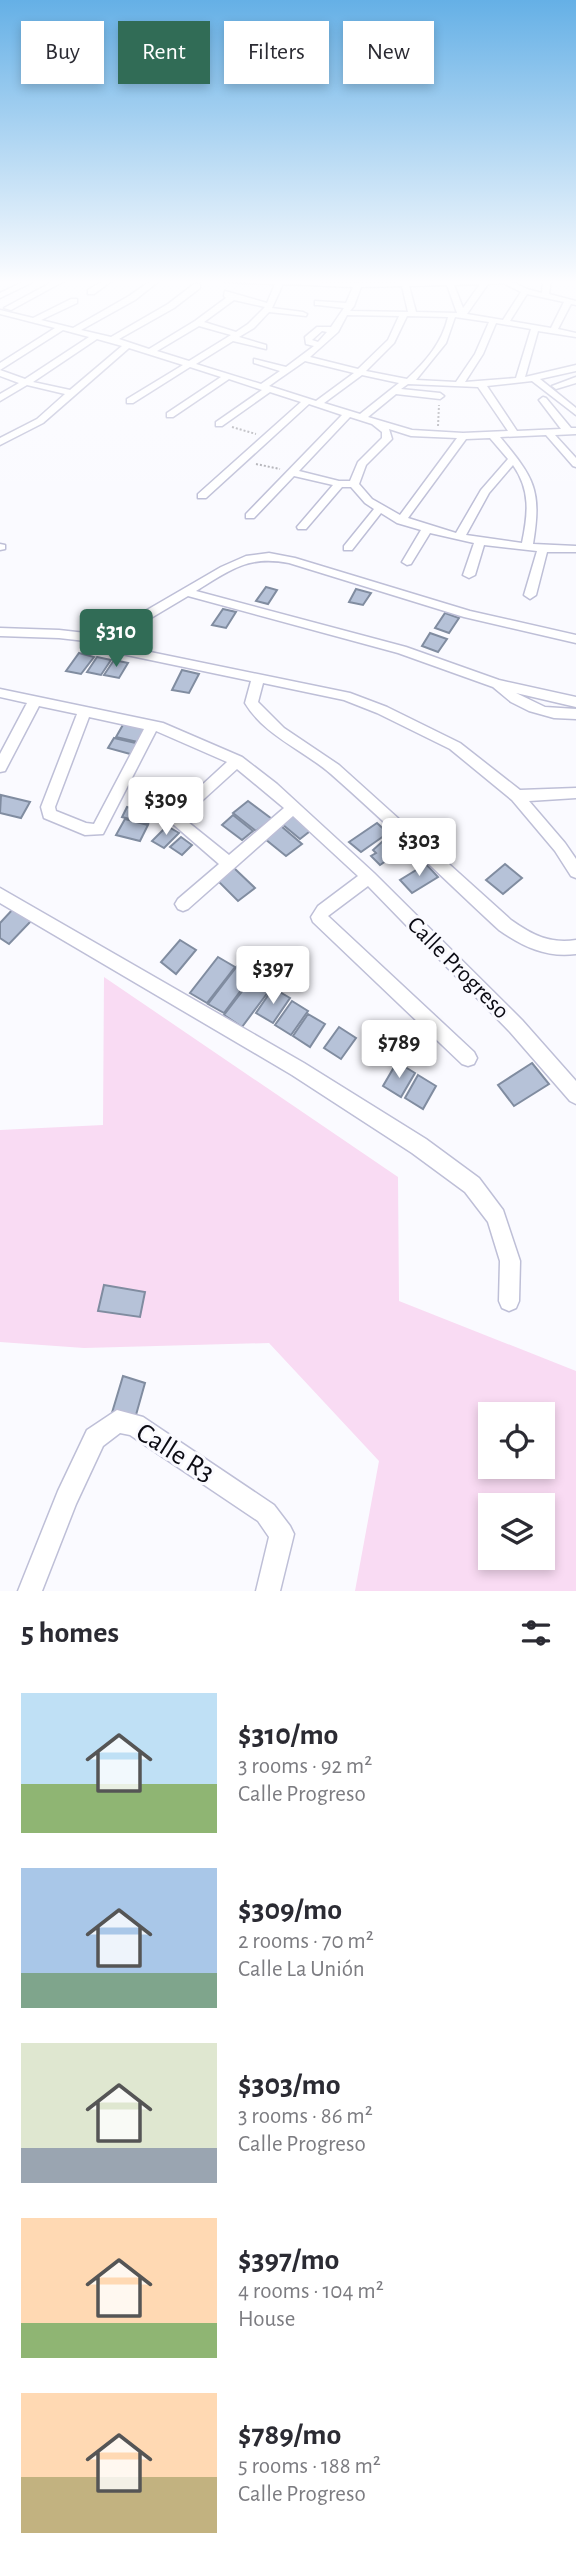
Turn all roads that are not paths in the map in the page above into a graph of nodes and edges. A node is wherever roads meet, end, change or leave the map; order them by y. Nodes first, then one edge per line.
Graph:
1 (20, 354) edge
2 (66, 354) edge
3 (117, 354) edge
4 (156, 354) edge
5 (205, 354) edge
6 (310, 354) edge
7 (379, 354) edge
8 (434, 354) edge
9 (479, 354) edge
10 (527, 354) edge
11 (305, 358) junction
12 (257, 361) dead end
13 (189, 364) junction
14 (0, 367) edge
15 (576, 368) edge
16 (287, 370) junction
17 (359, 372) junction
18 (0, 373) edge
19 (228, 376) junction
20 (535, 379) junction
21 (576, 380) edge
22 (519, 381) junction
23 (407, 382) junction
24 (28, 383) junction
25 (460, 383) junction
26 (480, 383) junction
27 (556, 386) dead end
28 (266, 388) junction
29 (394, 391) junction
30 (73, 393) junction
31 (440, 396) road end
32 (0, 398) edge
33 (543, 400) dead end
34 (130, 401) dead end
35 (312, 402) junction
36 (551, 409) junction
37 (573, 409) edge
38 (348, 414) junction
39 (170, 415) dead end
40 (361, 418) junction
41 (373, 422) junction
42 (219, 424) road end
43 (412, 426) dead end
44 (572, 431) edge
45 (548, 432) junction
46 (439, 433) junction
47 (459, 433) junction
48 (514, 433) junction
49 (492, 434) junction
50 (0, 442) edge
51 (513, 458) junction
52 (576, 464) edge
53 (292, 472) junction
54 (339, 484) junction
55 (354, 484) junction
56 (202, 496) dead end
57 (379, 509) junction
58 (250, 516) dead end
59 (401, 521) junction
60 (302, 527) dead end
61 (428, 529) junction
62 (460, 536) junction
63 (480, 540) junction
64 (527, 546) junction
65 (348, 548) dead end
66 (543, 548) junction
67 (576, 550) edge
68 (407, 562) dead end
69 (468, 575) dead end
70 (187, 592) junction
71 (530, 595) dead end
72 (0, 632) edge
73 (106, 639) junction
74 (576, 639) edge
75 (258, 678) junction
76 (497, 684) junction
77 (0, 693) edge
78 (34, 701) junction
79 (576, 702) edge
80 (84, 712) junction
81 (576, 714) edge
82 (152, 726) junction
83 (237, 761) junction
84 (0, 767) edge
85 (576, 793) edge
86 (517, 796) junction
87 (293, 808) junction
88 (229, 863) junction
89 (576, 872) edge
90 (369, 877) junction
91 (0, 895) edge
92 (183, 904) dead end
93 (576, 947) edge
94 (468, 1058) dead end
95 (576, 1095) edge
96 (509, 1301) dead end
97 (30, 1591) edge
98 (268, 1591) edge

1 - 14 street
2 - 24 street
3 - 30 street
4 - 13 street
5 - 13 street
6 - 11 street
7 - 17 street
8 - 23 street
9 - 25 street
10 - 22 street
11 - 16 street
11 - 17 street
12 - 16 street
13 - 19 street
13 - 34 street
15 - 20 street
16 - 28 street
17 - 23 street
17 - 35 street
18 - 24 street
19 - 28 street
19 - 39 street
20 - 22 street
20 - 37 street
21 - 27 street
22 - 26 street
23 - 25 street
23 - 29 street
24 - 30 street
24 - 32 street
25 - 26 street
26 - 48 street
28 - 35 street
28 - 42 street
29 - 31 street
29 - 40 street
30 - 50 street
33 - 36 street
35 - 38 street
35 - 56 street
36 - 37 street
36 - 44 street
38 - 40 street
38 - 53 street
40 - 41 street
41 - 46 street
41 - 55 street
43 - 46 street
44 - 45 street
45 - 48 street
45 - 52 street
46 - 47 street
47 - 49 street
47 - 59 street
48 - 49 street
49 - 51 street
51 - 62 street
51 - 64 street
53 - 54 street
53 - 58 street
54 - 55 street
54 - 60 street
55 - 57 street
57 - 59 street
57 - 65 street
59 - 61 street
61 - 62 street
61 - 68 street
62 - 63 street
63 - 64 street
63 - 69 street
64 - 66 street
66 - 67 street
66 - 71 street
70 - 73 street
70 - 74 street
70 - 76 street
72 - 73 street
73 - 75 street
75 - 86 street
75 - 93 street
76 - 79 street
76 - 81 street
77 - 78 street, Calle Progreso
78 - 80 street, Calle Progreso
78 - 84 street
80 - 82 street, Calle Progreso
80 - 82 street
82 - 83 street, Calle Progreso
83 - 87 street, Calle Progreso
83 - 88 street
85 - 86 street
86 - 89 street
87 - 88 street
87 - 90 street, Calle Progreso
88 - 92 street
90 - 94 street
90 - 95 street, Calle Progreso
91 - 96 street
97 - 98 street, Calle R3

